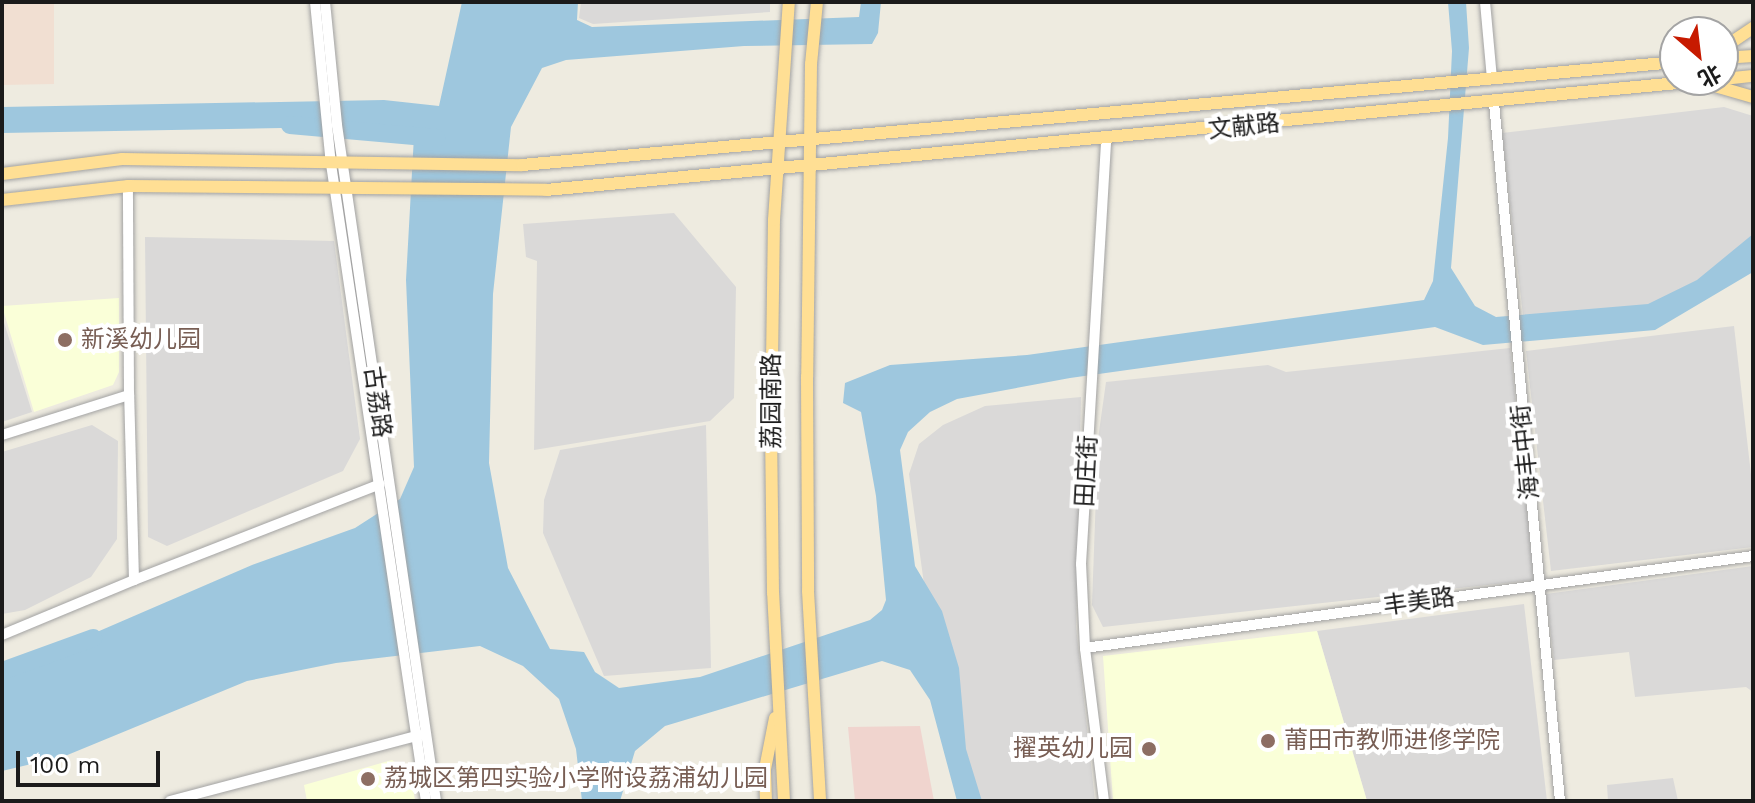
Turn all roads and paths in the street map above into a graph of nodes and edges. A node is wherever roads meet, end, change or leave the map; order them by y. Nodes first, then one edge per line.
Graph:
1 (315, 2) edge
2 (325, 2) edge
3 (789, 2) edge
4 (817, 2) edge
5 (1485, 2) edge
6 (1659, 63) edge
7 (1492, 79) junction
8 (1659, 86) edge
9 (1494, 103) junction
10 (1106, 140) junction
11 (809, 141) junction
12 (779, 143) junction
13 (331, 164) junction
14 (347, 164) junction
15 (809, 165) junction
16 (777, 172) junction
17 (2, 174) edge
18 (128, 186) junction
19 (335, 188) junction
20 (350, 189) junction
21 (3, 200) edge
22 (129, 395) junction
23 (2, 435) edge
24 (384, 489) junction
25 (1753, 556) edge
26 (134, 580) junction
27 (1539, 585) junction
28 (2, 635) edge
29 (1085, 648) junction
30 (779, 699) junction
31 (421, 735) junction
32 (170, 801) edge
33 (426, 801) edge
34 (436, 801) edge
35 (766, 801) edge
36 (784, 801) edge
37 (820, 801) edge
38 (1104, 801) edge
39 (1560, 801) edge

1 - 13 street, 古荔路
2 - 14 street, 古荔路
3 - 12 main road, 荔园南路
4 - 11 main road, 荔园南路
5 - 7 street
6 - 7 main road
7 - 11 main road
8 - 9 main road, 文献路
9 - 10 main road, 文献路
9 - 27 street, 海丰中街
10 - 15 main road, 文献路
10 - 29 street, 田庄街
11 - 12 main road
11 - 15 main road, 荔园南路
12 - 14 main road
12 - 16 main road, 荔园南路
13 - 14 main road
13 - 17 main road
13 - 19 street, 古荔路
14 - 20 street, 古荔路
15 - 16 main road, 文献路
15 - 37 main road, 荔园南路
16 - 20 main road, 文献路
16 - 30 main road, 荔园南路
18 - 19 main road, 文献路
18 - 21 main road, 文献路
18 - 22 street
19 - 20 main road, 文献路
19 - 24 street, 古荔路
20 - 24 street, 古荔路
22 - 23 street
22 - 26 street
24 - 26 street
24 - 31 street, 古荔路
25 - 27 street, 丰美路
26 - 28 street
27 - 29 street, 丰美路
27 - 39 street, 海丰中街
29 - 38 street, 田庄街
30 - 35 main road
30 - 36 main road, 荔园南路
31 - 32 street
31 - 33 street, 古荔路
31 - 34 street, 古荔路

